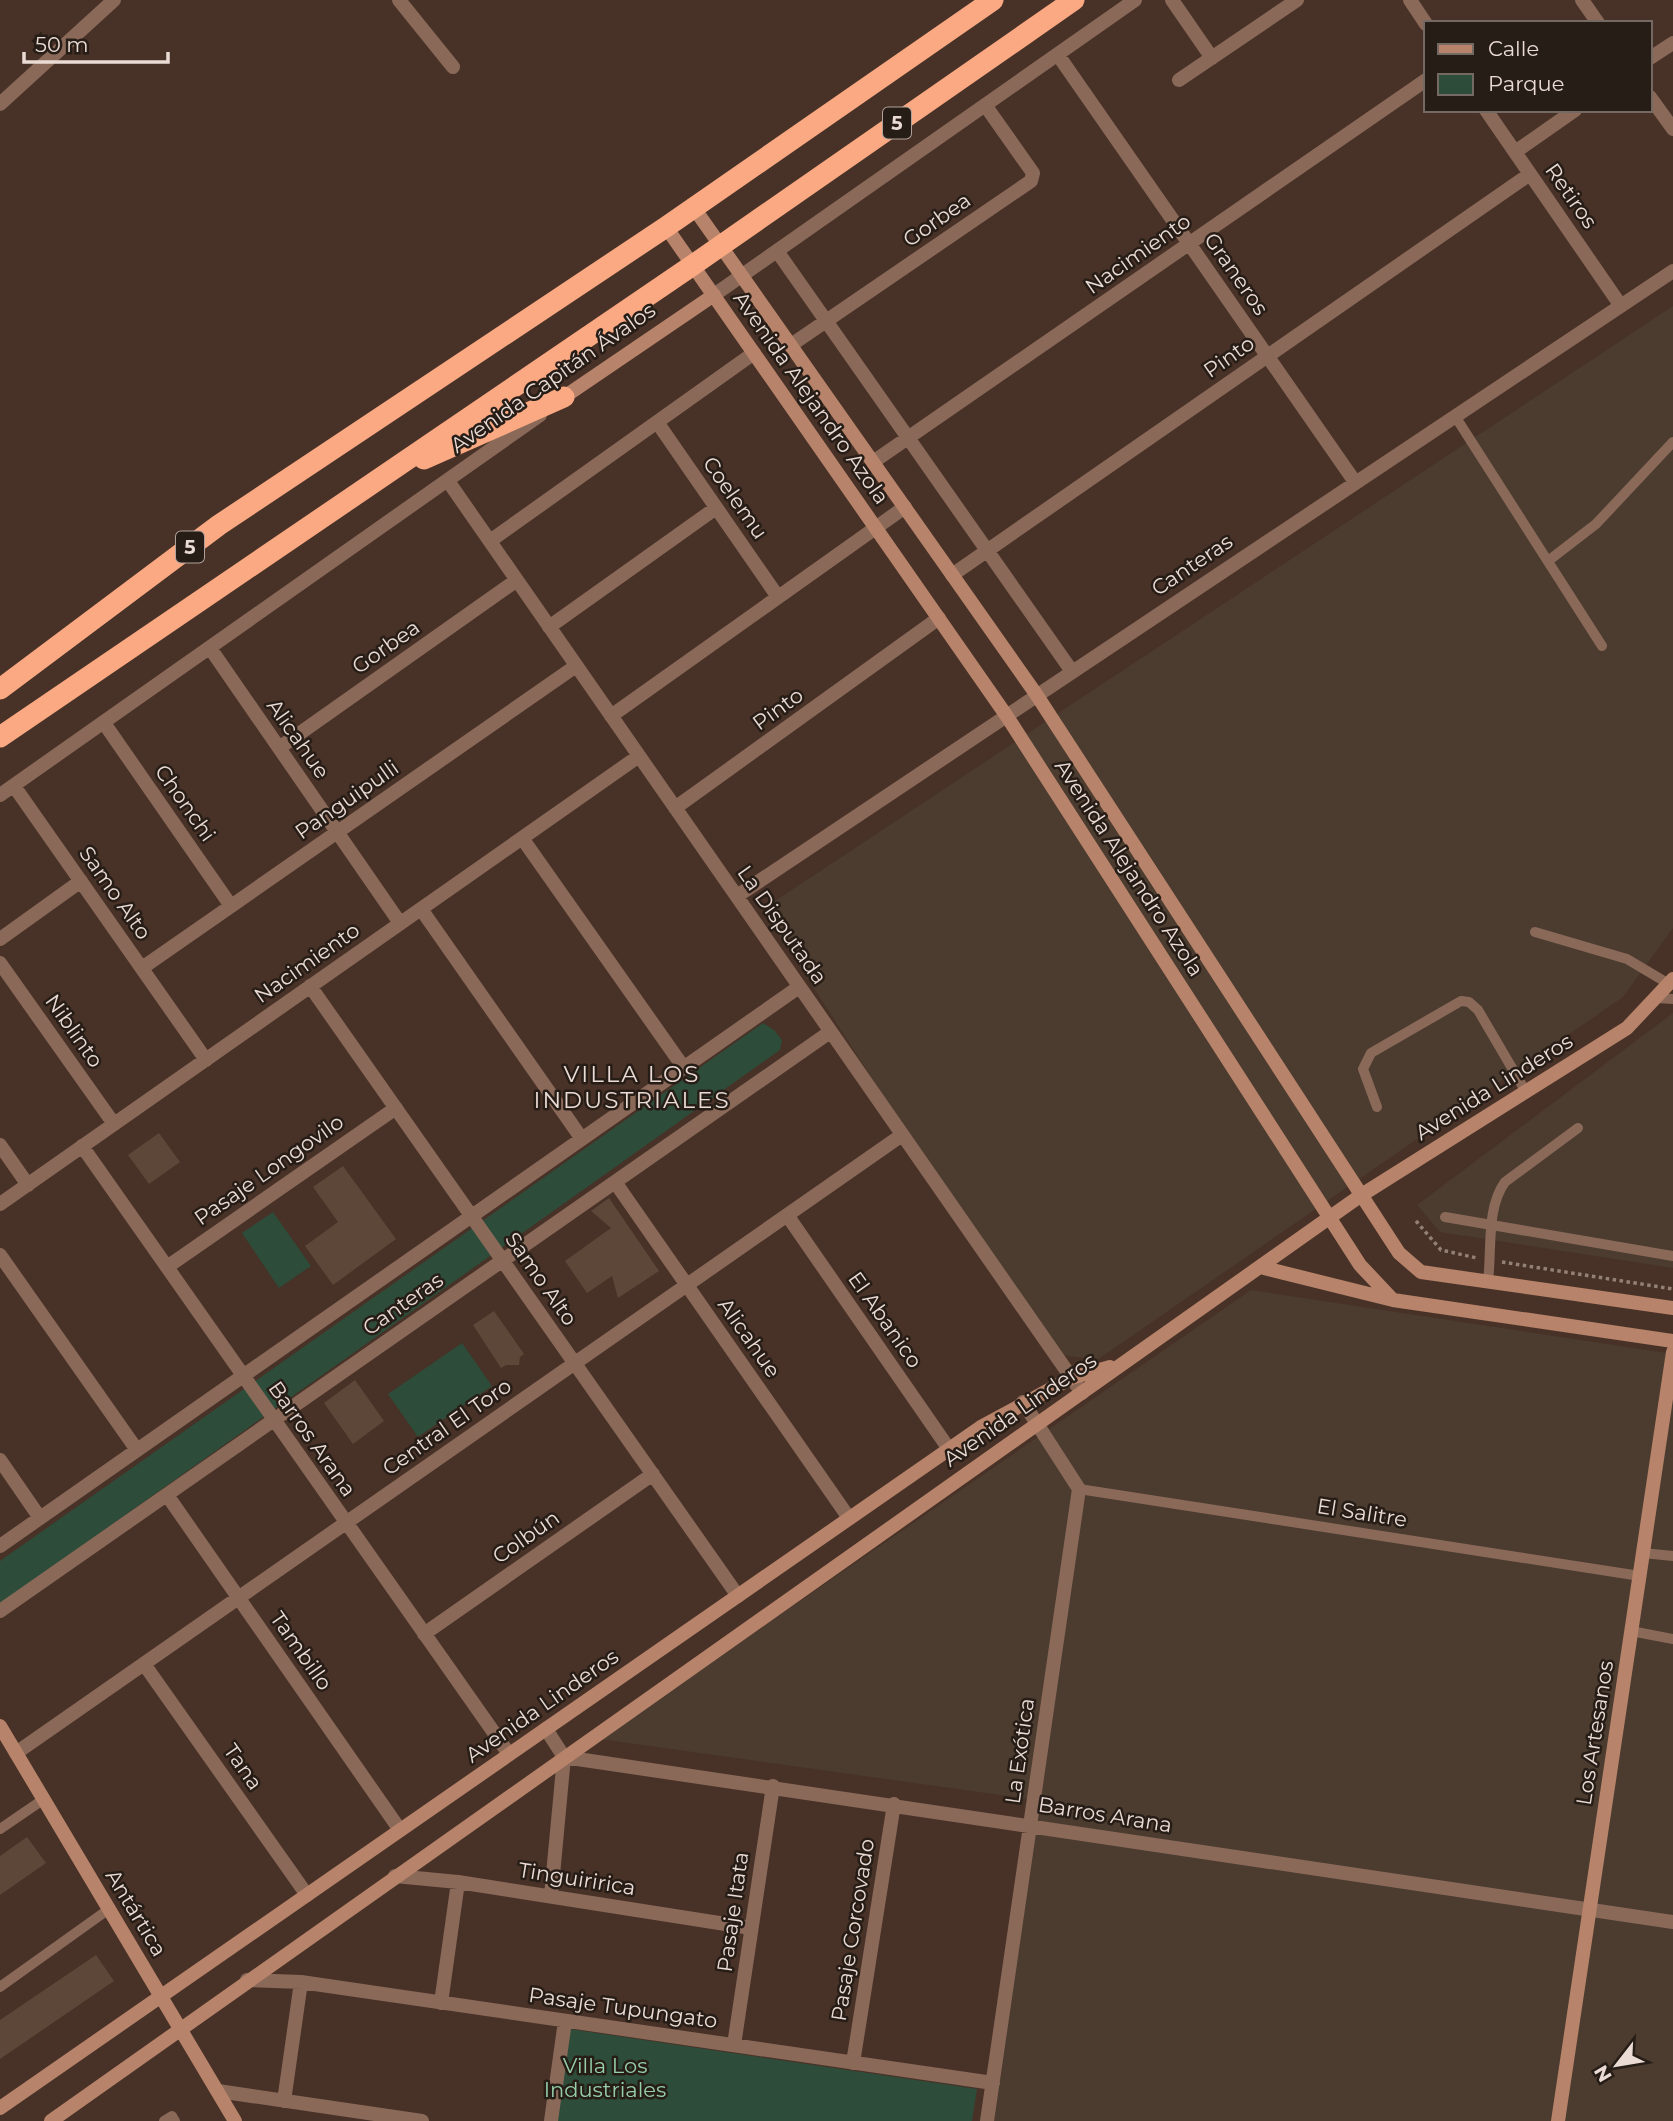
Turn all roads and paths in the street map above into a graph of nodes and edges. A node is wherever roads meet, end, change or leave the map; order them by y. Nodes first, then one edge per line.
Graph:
1 (399, 0) edge
2 (993, 0) edge
3 (1074, 0) edge
4 (1135, 0) edge
5 (1172, 0) edge
6 (1297, 0) edge
7 (1410, 0) edge
8 (1582, 0) edge
9 (104, 3) edge
10 (1424, 21) edge
11 (1597, 21) edge
12 (1673, 43) edge
13 (1058, 54) junction
14 (1652, 57) edge
15 (1212, 58) junction
16 (453, 67) dead end
17 (1179, 80) dead end
18 (1424, 81) edge
19 (1652, 100) edge
20 (0, 104) edge
21 (985, 105) junction
22 (1487, 112) edge
23 (1572, 112) edge
24 (1673, 129) edge
25 (1515, 152) junction
26 (1530, 174) junction
27 (694, 208) junction
28 (666, 227) junction
29 (1189, 244) junction
30 (721, 246) junction
31 (778, 251) junction
32 (693, 265) junction
33 (1673, 271) edge
34 (742, 276) junction
35 (714, 295) junction
36 (1621, 306) junction
37 (827, 321) junction
38 (791, 345) junction
39 (754, 353) junction
40 (1267, 356) junction
41 (564, 397) junction
42 (1455, 416) junction
43 (657, 422) junction
44 (909, 438) junction
45 (1673, 442) edge
46 (873, 462) junction
47 (377, 479) junction
48 (448, 481) junction
49 (1355, 482) junction
50 (905, 507) junction
51 (716, 508) junction
52 (876, 528) junction
53 (489, 541) junction
54 (987, 550) junction
55 (1548, 561) junction
56 (952, 575) junction
57 (517, 580) junction
58 (778, 597) junction
59 (939, 618) junction
60 (550, 628) junction
61 (1602, 646) dead end
62 (209, 649) junction
63 (576, 666) junction
64 (1072, 670) junction
65 (0, 689) edge
66 (1036, 694) junction
67 (1006, 715) junction
68 (611, 716) junction
69 (104, 723) junction
70 (0, 737) edge
71 (279, 748) junction
72 (639, 756) junction
73 (14, 786) junction
74 (0, 795) edge
75 (675, 808) junction
76 (337, 832) junction
77 (522, 838) junction
78 (81, 881) junction
79 (737, 896) junction
80 (231, 906) junction
81 (421, 909) junction
82 (400, 923) junction
83 (1535, 932) dead end
84 (0, 939) edge
85 (0, 963) edge
86 (142, 968) junction
87 (1671, 982) edge
88 (310, 986) junction
89 (799, 987) junction
90 (1657, 998) junction
91 (1673, 999) edge
92 (831, 1032) junction
93 (206, 1060) junction
94 (684, 1068) junction
95 (1526, 1092) junction
96 (1377, 1107) dead end
97 (396, 1108) junction
98 (114, 1124) junction
99 (1578, 1128) dead end
100 (902, 1135) junction
101 (582, 1139) junction
102 (0, 1145) edge
103 (82, 1146) junction
104 (615, 1182) junction
105 (28, 1185) junction
106 (1360, 1196) junction
107 (0, 1204) edge
108 (787, 1215) junction
109 (471, 1216) junction
110 (1330, 1217) junction
111 (1445, 1217) dead end
112 (1416, 1221) dead end
113 (1493, 1226) junction
114 (0, 1255) edge
115 (1673, 1256) edge
116 (1491, 1260) junction
117 (503, 1261) junction
118 (167, 1267) junction
119 (1260, 1267) junction
120 (1489, 1281) junction
121 (687, 1285) junction
122 (1673, 1289) edge
123 (1392, 1300) junction
124 (1673, 1308) edge
125 (1673, 1341) edge
126 (1673, 1352) edge
127 (575, 1364) junction
128 (1122, 1364) junction
129 (243, 1376) junction
130 (1071, 1378) junction
131 (1082, 1393) junction
132 (1023, 1402) junction
133 (274, 1420) junction
134 (1037, 1424) junction
135 (949, 1449) junction
136 (137, 1450) junction
137 (0, 1460) edge
138 (653, 1474) junction
139 (1079, 1489) junction
140 (167, 1495) junction
141 (40, 1518) junction
142 (849, 1518) junction
143 (346, 1523) junction
144 (0, 1546) edge
145 (1643, 1553) junction
146 (1673, 1556) edge
147 (1640, 1576) junction
148 (737, 1596) junction
149 (239, 1598) junction
150 (0, 1611) edge
151 (1631, 1631) junction
152 (424, 1634) junction
153 (1673, 1639) edge
154 (144, 1664) junction
155 (0, 1726) edge
156 (546, 1729) junction
157 (16, 1753) junction
158 (509, 1754) junction
159 (564, 1757) junction
160 (773, 1786) junction
161 (44, 1799) junction
162 (894, 1804) junction
163 (1031, 1825) junction
164 (0, 1829) edge
165 (400, 1830) junction
166 (395, 1876) junction
167 (458, 1882) junction
168 (307, 1895) junction
169 (551, 1896) junction
170 (109, 1909) junction
171 (1590, 1910) junction
172 (1673, 1922) edge
173 (751, 1928) junction
174 (247, 1980) junction
175 (301, 1982) junction
176 (0, 1987) edge
177 (161, 1996) junction
178 (441, 2003) junction
179 (565, 2021) junction
180 (181, 2031) junction
181 (734, 2045) junction
182 (853, 2063) junction
183 (993, 2083) junction
184 (218, 2091) junction
185 (284, 2101) junction
186 (0, 2108) edge
187 (351, 2116) edge
188 (51, 2121) edge
189 (164, 2121) edge
190 (175, 2121) edge
191 (235, 2121) edge
192 (422, 2121) edge
193 (551, 2121) edge
194 (987, 2121) edge
195 (1558, 2121) edge

1 - 16 street
2 - 27 highway, 5
3 - 30 highway, Avenida Capitán Ávalos / 5
4 - 13 street, Avenida Capitán Ávalos
5 - 15 street
6 - 15 street
7 - 10 street
8 - 11 street
9 - 20 street
12 - 14 street
13 - 21 street, Avenida Capitán Ávalos
13 - 29 street, Graneros
15 - 17 street
18 - 29 street, Nacimiento
19 - 24 street
21 - 31 street, Avenida Capitán Ávalos
21 - 37 street, Gorbea
22 - 25 street, Retiros
23 - 25 street
25 - 26 street, Retiros
26 - 36 street, Retiros
26 - 40 street, Pinto
27 - 28 highway, 5
27 - 30 street, Avenida Alejandro Azola
28 - 32 street, Avenida Alejandro Azola
28 - 65 highway, 5
29 - 40 street, Graneros
29 - 44 street, Nacimiento
30 - 32 highway, Avenida Capitán Ávalos / 5
30 - 34 street, Avenida Alejandro Azola
31 - 34 street, Avenida Capitán Ávalos
31 - 37 street
32 - 35 street, Avenida Alejandro Azola
32 - 47 highway, Avenida Capitán Ávalos / 5
33 - 36 street, Canteras
34 - 35 street, Avenida Capitán Ávalos
34 - 38 street, Avenida Alejandro Azola
35 - 39 street, Avenida Alejandro Azola
35 - 41 street, Avenida Capitán Ávalos
36 - 42 street, Canteras
37 - 38 street, Gorbea
37 - 44 street
38 - 46 street, Avenida Alejandro Azola
39 - 43 street
39 - 52 street, Avenida Alejandro Azola
40 - 49 street, Graneros
40 - 54 street, Pinto
41 - 47 highway
41 - 48 street, Avenida Capitán Ávalos
42 - 49 street, Canteras
42 - 55 lane
43 - 51 street, Coelemu
43 - 53 street
44 - 46 street, Nacimiento
44 - 54 street
45 - 55 lane
46 - 50 street, Avenida Alejandro Azola
47 - 70 highway, Avenida Capitán Ávalos / 5
48 - 53 street, La Disputada
48 - 62 street, Avenida Capitán Ávalos
49 - 64 street, Canteras
50 - 52 street
50 - 56 street, Avenida Alejandro Azola
51 - 58 street, Coelemu
51 - 60 street
52 - 58 street
52 - 59 street, Avenida Alejandro Azola
53 - 57 street, La Disputada
54 - 56 street, Pinto
54 - 64 street
55 - 61 lane
56 - 66 street, Avenida Alejandro Azola
57 - 60 street, La Disputada
57 - 71 street, Gorbea
58 - 68 street
59 - 67 street, Avenida Alejandro Azola
59 - 75 street, Pinto
60 - 63 street, La Disputada
62 - 69 street, Avenida Capitán Ávalos
62 - 71 street, Alicahue
63 - 68 street, La Disputada
63 - 76 street, Panguipulli
64 - 66 street, Canteras
66 - 67 street, Canteras
66 - 106 street, Avenida Alejandro Azola
67 - 79 street, Canteras
67 - 110 street, Avenida Alejandro Azola
68 - 72 street, La Disputada
69 - 73 street, Avenida Capitán Ávalos
69 - 80 street, Chonchi
71 - 76 street, Alicahue
72 - 75 street, La Disputada
72 - 77 street, Nacimiento
73 - 74 street, Avenida Capitán Ávalos
73 - 78 street, Samo Alto
75 - 79 street, La Disputada
76 - 80 street, Panguipulli
76 - 82 street, Alicahue
77 - 81 street, Nacimiento
77 - 94 street
78 - 84 street
78 - 86 street, Samo Alto
79 - 89 street, La Disputada
80 - 86 street, Panguipulli
81 - 82 street, Nacimiento
81 - 101 street
82 - 88 street, Nacimiento
83 - 87 lane
85 - 98 street, Niblinto
86 - 93 street, Samo Alto
87 - 90 street, Avenida Linderos
88 - 93 street, Nacimiento
88 - 97 street, Samo Alto
89 - 92 street, La Disputada
89 - 94 street, Canteras
90 - 91 lane
90 - 95 street, Avenida Linderos
92 - 100 street, La Disputada
92 - 104 street, Canteras
93 - 98 street, Nacimiento
94 - 101 street, Canteras
95 - 96 lane
95 - 106 street, Avenida Linderos
97 - 109 street, Samo Alto
97 - 118 street, Pasaje Longovilo
98 - 103 street, Nacimiento
99 - 113 lane
100 - 108 street, Central El Toro
100 - 130 street, La Disputada
101 - 109 street, Canteras
102 - 105 street
103 - 105 street, Nacimiento
103 - 118 street, Barros Arana
104 - 117 street, Canteras
104 - 121 street, Alicahue
105 - 107 street, Nacimiento
106 - 110 street, Avenida Linderos
106 - 120 street, Avenida Alejandro Azola
108 - 121 street, Central El Toro
108 - 135 street, El Abanico
109 - 117 street, Samo Alto
109 - 129 street, Canteras
110 - 119 street, Avenida Linderos
110 - 123 street, Avenida Alejandro Azola
111 - 113 lane
112 - 116 path
113 - 115 lane
113 - 116 lane
114 - 136 street
116 - 120 lane
116 - 122 path
117 - 127 street, Samo Alto
117 - 133 street, Canteras
118 - 129 street, Barros Arana
119 - 123 street
119 - 128 street, Avenida Linderos
120 - 124 street, Avenida Alejandro Azola
121 - 127 street, Central El Toro
121 - 142 street, Alicahue
123 - 125 street
126 - 145 street, Los Artesanos
127 - 138 street, Samo Alto
127 - 143 street, Central El Toro
128 - 130 street, Avenida Linderos
128 - 131 street, Avenida Linderos
129 - 133 street, Barros Arana
129 - 136 street, Canteras
130 - 131 street, La Disputada
130 - 132 street, Avenida Linderos
131 - 134 street, Avenida Linderos
132 - 134 street
132 - 135 street, Avenida Linderos
133 - 140 street, Canteras
133 - 143 street, Barros Arana
134 - 139 street
134 - 159 street, Avenida Linderos
135 - 142 street, Avenida Linderos
136 - 141 street, Canteras
137 - 141 street
138 - 148 street, Samo Alto
138 - 152 street, Colbún
139 - 147 lane, El Salitre
139 - 163 street, La Exótica
140 - 149 street, Tambillo
140 - 150 street, Canteras
141 - 144 street, Canteras
142 - 148 street, Avenida Linderos
143 - 149 street, Central El Toro
143 - 152 street, Barros Arana
145 - 146 lane
145 - 147 street, Los Artesanos
147 - 151 street, Los Artesanos
148 - 156 street, Avenida Linderos
149 - 154 street, Central El Toro
149 - 165 street, Tambillo
151 - 153 lane
151 - 171 street, Los Artesanos
152 - 158 street, Barros Arana
154 - 157 street, Central El Toro
154 - 168 street, Tana
155 - 157 street, Antártica
156 - 158 street, Avenida Linderos
156 - 159 street
157 - 161 street, Antártica
158 - 165 street, Avenida Linderos
159 - 160 street, Barros Arana
159 - 166 street, Avenida Linderos
159 - 169 street
160 - 162 street, Barros Arana
160 - 173 street, Pasaje Itata
161 - 164 lane
161 - 170 street, Antártica
162 - 163 street, Barros Arana
162 - 182 street, Pasaje Corcovado
163 - 171 street, Barros Arana
163 - 183 street, La Exótica
165 - 168 street, Avenida Linderos
166 - 167 street, Tinguiririca
166 - 174 street, Avenida Linderos
167 - 169 street, Tinguiririca
167 - 178 street
168 - 177 street, Avenida Linderos
169 - 173 street, Tinguiririca
170 - 176 lane
170 - 177 street, Antártica
171 - 172 street, Barros Arana
171 - 195 street, Los Artesanos
173 - 181 street, Pasaje Itata
174 - 175 street, Pasaje Tupungato
174 - 180 street, Avenida Linderos
175 - 178 street, Pasaje Tupungato
175 - 185 street
177 - 180 street, Antártica
177 - 186 street, Avenida Linderos
178 - 179 street, Pasaje Tupungato
179 - 181 street, Pasaje Tupungato
179 - 193 street
180 - 184 street, Antártica
180 - 188 street, Avenida Linderos
181 - 182 street, Pasaje Tupungato
182 - 183 street, Pasaje Tupungato
183 - 194 street, La Exótica
184 - 185 street
184 - 191 street, Antártica
185 - 187 street
187 - 192 street
189 - 190 lane

